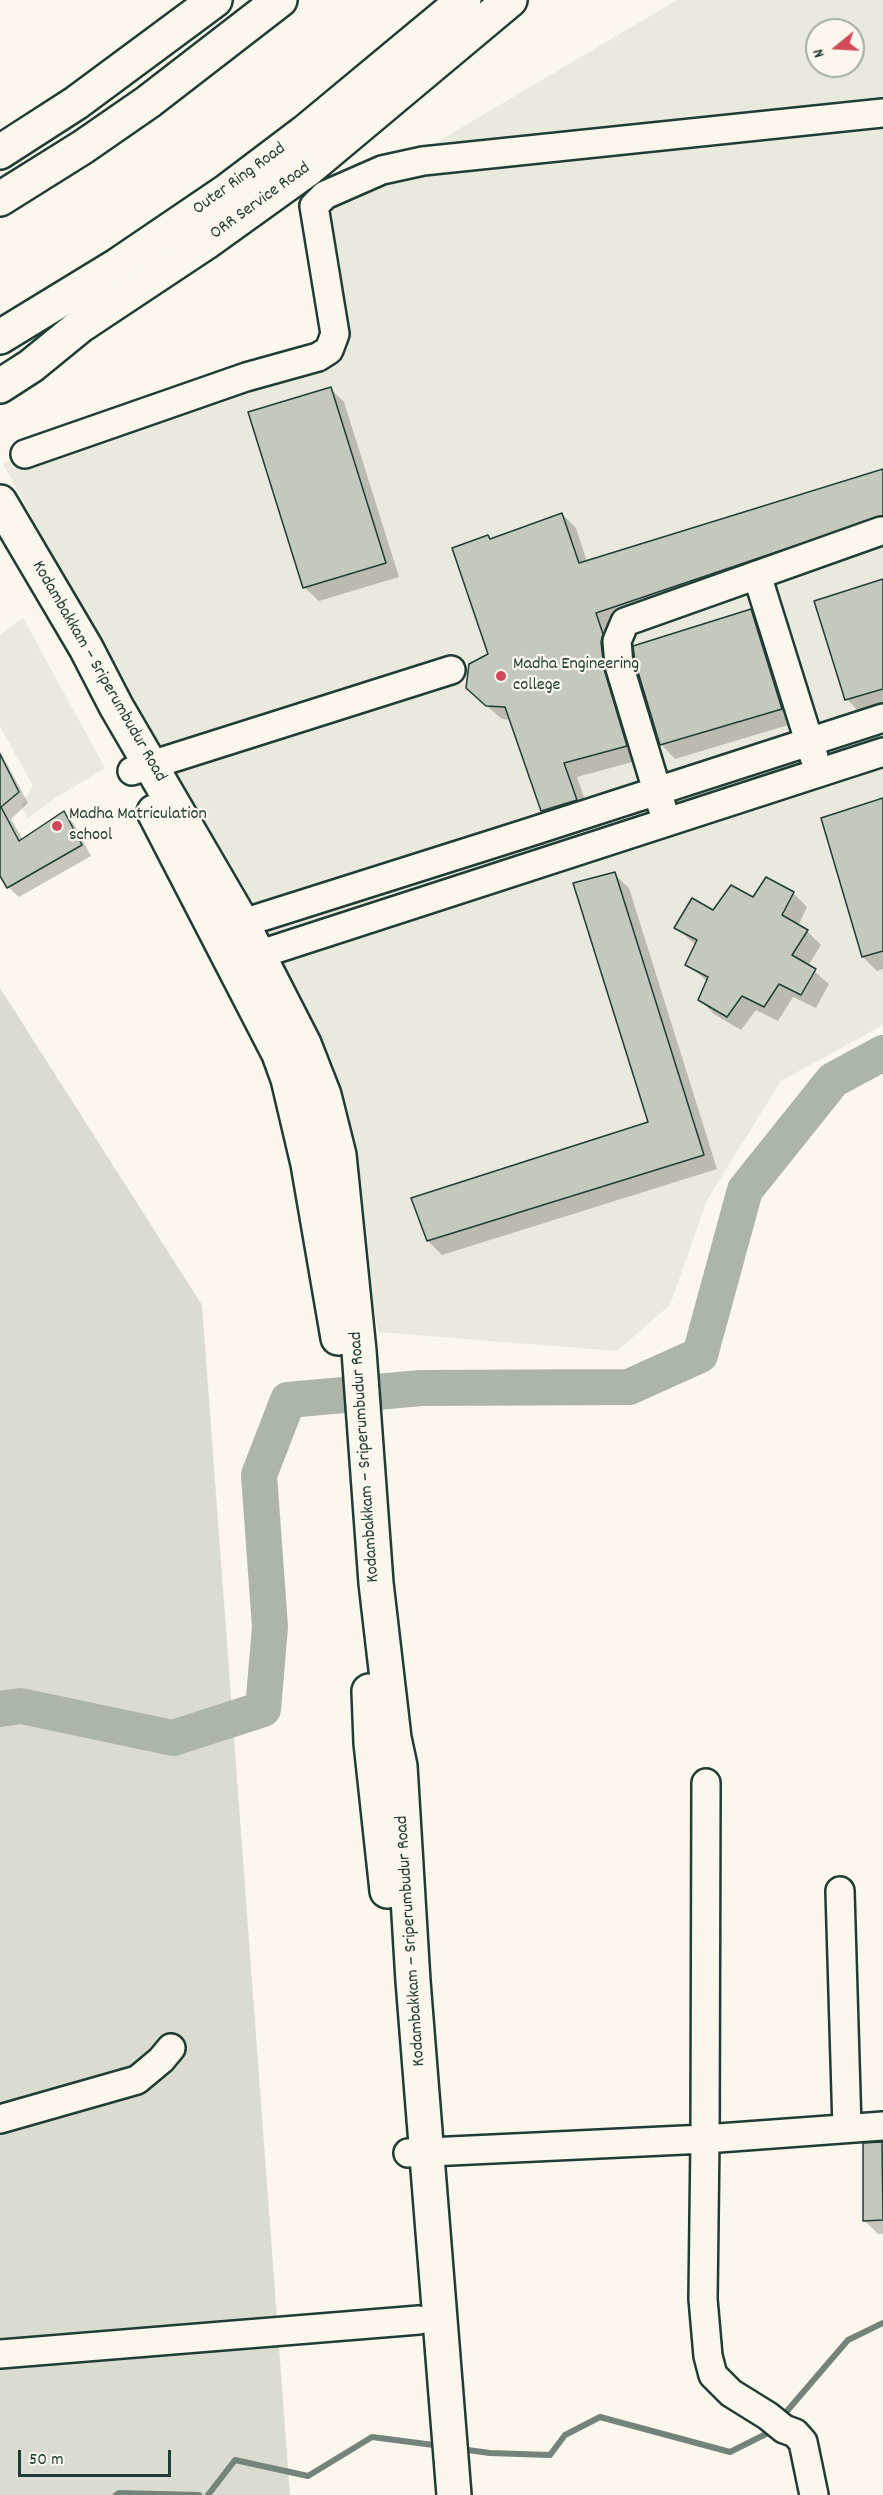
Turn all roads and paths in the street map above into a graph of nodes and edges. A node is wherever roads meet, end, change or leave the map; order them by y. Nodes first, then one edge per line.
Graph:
1 (216, 0) edge
2 (280, 0) edge
3 (464, 0) edge
4 (510, 0) edge
5 (883, 113) edge
6 (0, 152) edge
7 (0, 199) edge
8 (0, 337) edge
9 (4, 388) edge
10 (25, 454) dead end
11 (0, 502) edge
12 (881, 531) dead end
13 (0, 538) edge
14 (757, 575) junction
15 (451, 670) dead end
16 (883, 718) edge
17 (809, 742) junction
18 (883, 752) edge
19 (141, 768) junction
20 (819, 772) junction
21 (657, 791) junction
22 (667, 822) junction
23 (228, 927) junction
24 (244, 959) junction
25 (706, 1783) dead end
26 (840, 1891) dead end
27 (171, 2048) dead end
28 (0, 2119) edge
29 (883, 2126) edge
30 (847, 2128) junction
31 (705, 2139) junction
32 (417, 2153) junction
33 (419, 2320) junction
34 (0, 2354) edge
35 (438, 2417) junction
36 (436, 2495) edge
37 (454, 2495) edge
38 (814, 2495) edge

1 - 6 main road
2 - 7 main road
3 - 8 main road, Outer Ring Road
4 - 9 main road, ORR Service Road
5 - 10 street
11 - 19 main road, Kodambakkam – Sriperumbudur Road
12 - 14 street
13 - 19 main road, Kodambakkam – Sriperumbudur Road
14 - 17 street
14 - 21 street
15 - 19 street
16 - 17 street
17 - 20 street
17 - 21 street
18 - 20 street
19 - 23 main road, Kodambakkam – Sriperumbudur Road
20 - 22 street
21 - 22 street
21 - 23 street
22 - 24 street
23 - 24 main road, Kodambakkam – Sriperumbudur Road
24 - 32 main road, Kodambakkam – Sriperumbudur Road
25 - 31 street
26 - 30 street
27 - 28 street
29 - 30 street
30 - 31 street
31 - 32 street
31 - 38 street
32 - 33 main road, Kodambakkam – Sriperumbudur Road
32 - 35 main road, Kodambakkam – Sriperumbudur Road
33 - 34 street
33 - 35 main road, Kodambakkam – Sriperumbudur Road
35 - 36 main road, Kodambakkam – Sriperumbudur Road
35 - 37 main road, Kodambakkam – Sriperumbudur Road

